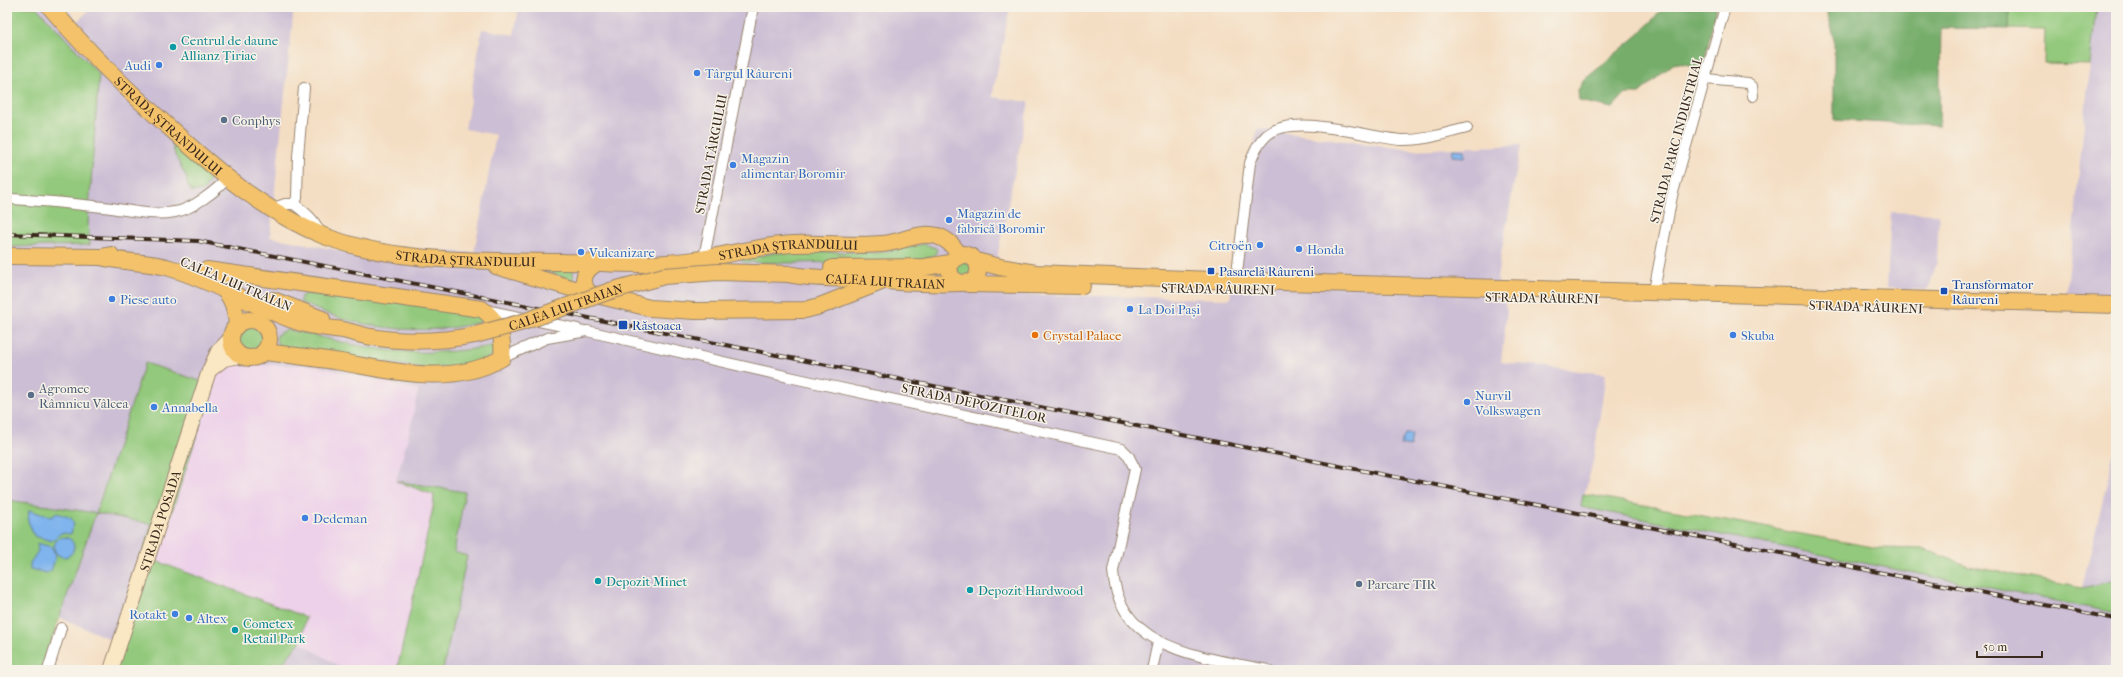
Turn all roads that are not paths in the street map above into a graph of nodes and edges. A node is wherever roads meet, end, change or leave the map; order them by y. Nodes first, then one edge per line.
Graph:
1 (50, 7) edge
2 (753, 7) edge
3 (1725, 7) edge
4 (1706, 79) junction
5 (304, 88) dead end
6 (1753, 96) dead end
7 (1467, 128) dead end
8 (228, 177) junction
9 (7, 199) edge
10 (294, 204) junction
11 (271, 209) junction
12 (321, 234) junction
13 (7, 256) edge
14 (101, 257) junction
15 (704, 258) junction
16 (955, 259) junction
17 (976, 260) junction
18 (481, 262) junction
19 (598, 262) junction
20 (207, 270) junction
21 (788, 274) junction
22 (1236, 281) junction
23 (881, 282) junction
24 (963, 283) junction
25 (299, 284) junction
26 (221, 288) junction
27 (1654, 291) junction
28 (588, 293) junction
29 (1620, 299) junction
30 (1691, 301) junction
31 (2116, 305) edge
32 (482, 309) junction
33 (2116, 314) edge
34 (294, 315) junction
35 (234, 331) junction
36 (587, 331) junction
37 (269, 335) junction
38 (265, 352) junction
39 (240, 356) junction
40 (502, 358) junction
41 (209, 371) junction
42 (61, 628) dead end
43 (1158, 642) junction
44 (48, 670) edge
45 (110, 670) edge
46 (1152, 670) edge
47 (1268, 670) edge

1 - 8 main road, STRADA ȘTRANDULUI
2 - 15 street, STRADA TÂRGULUI
3 - 4 street, STRADA PARC INDUSTRIAL
4 - 6 street
4 - 27 street, STRADA PARC INDUSTRIAL
5 - 10 street
7 - 22 street
8 - 9 street
8 - 11 main road, STRADA ȘTRANDULUI
10 - 11 street
10 - 12 street
11 - 12 main road, STRADA ȘTRANDULUI
12 - 18 main road, STRADA ȘTRANDULUI
13 - 14 main road, CALEA LUI TRAIAN
14 - 20 main road, CALEA LUI TRAIAN
14 - 26 main road, CALEA LUI TRAIAN
15 - 16 main road, STRADA ȘTRANDULUI
15 - 19 main road, STRADA ȘTRANDULUI
16 - 17 main road
16 - 21 main road, CALEA LUI TRAIAN
16 - 24 main road
17 - 22 main road, STRADA RÂURENI
17 - 24 main road
18 - 19 main road, STRADA ȘTRANDULUI
18 - 28 main road
19 - 28 main road
20 - 25 main road
20 - 34 main road, CALEA LUI TRAIAN
21 - 23 main road, CALEA LUI TRAIAN
21 - 34 main road, CALEA LUI TRAIAN, bridge
22 - 27 main road, STRADA RÂURENI
23 - 24 main road, CALEA LUI TRAIAN
23 - 28 main road
24 - 29 main road, STRADA RÂURENI
25 - 32 main road
25 - 34 main road
26 - 34 main road, CALEA LUI TRAIAN
26 - 35 main road
27 - 29 street
27 - 30 street
27 - 31 main road, STRADA RÂURENI
29 - 30 main road, STRADA RÂURENI
30 - 33 main road, STRADA RÂURENI
32 - 36 street
32 - 40 main road
34 - 37 main road
35 - 37 main road
35 - 39 main road
35 - 41 street, STRADA POSADA
36 - 40 street, STRADA DEPOZITELOR
36 - 43 street, STRADA DEPOZITELOR
37 - 38 main road
38 - 39 main road
38 - 40 main road
39 - 41 street
41 - 45 street, STRADA POSADA
42 - 44 street
43 - 46 street
43 - 47 street, STRADA DEPOZITELOR

